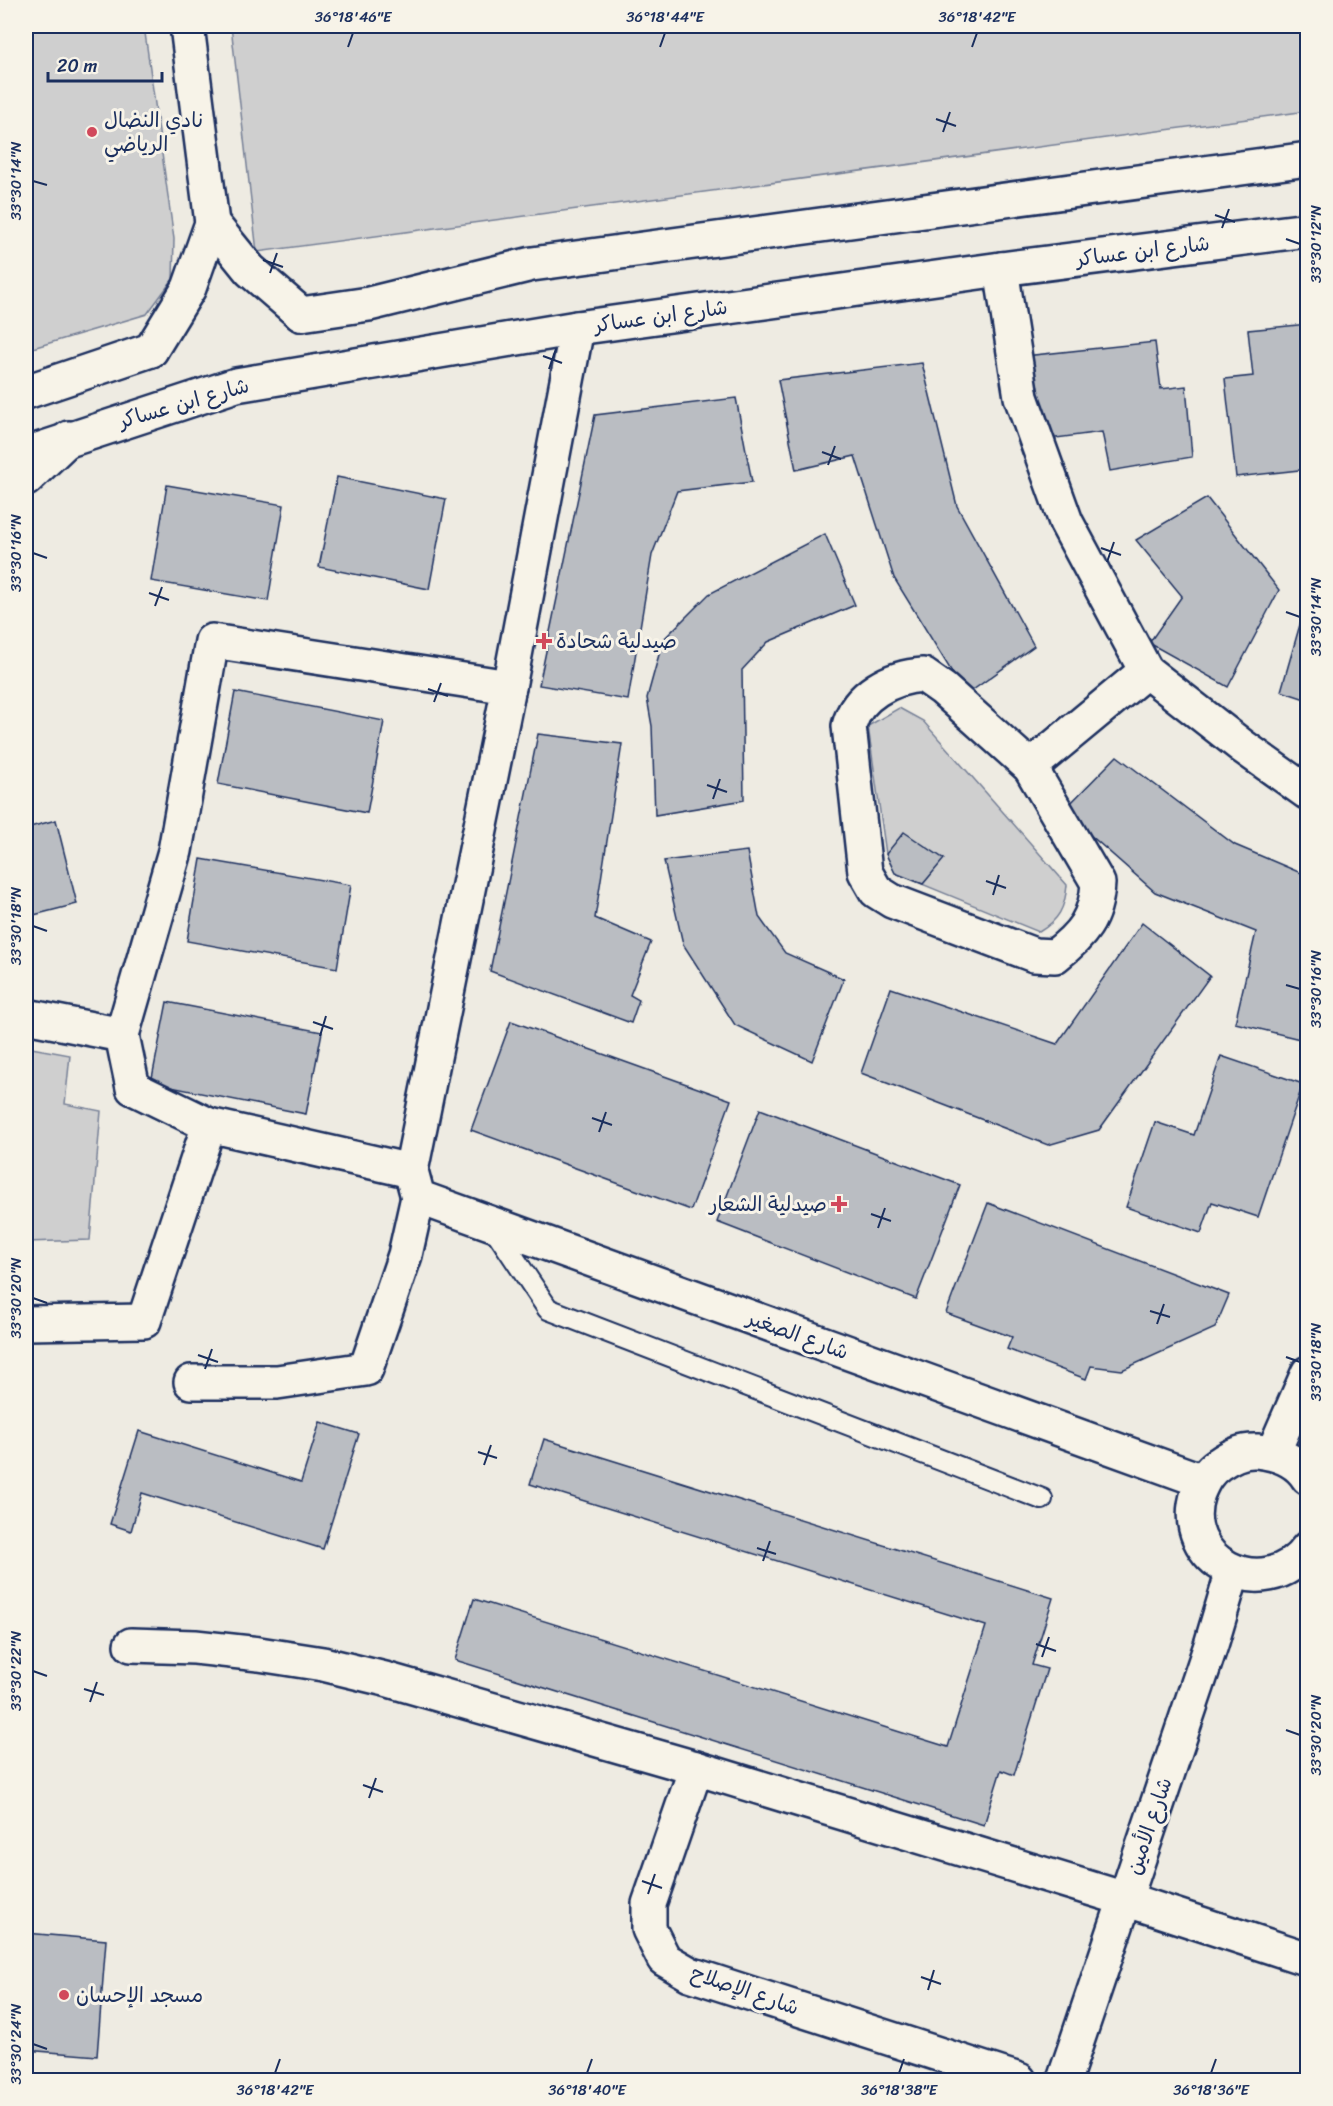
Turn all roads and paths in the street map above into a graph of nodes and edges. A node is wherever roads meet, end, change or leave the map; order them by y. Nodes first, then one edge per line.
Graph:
1 (187, 26) edge
2 (1308, 159) edge
3 (212, 223) junction
4 (1308, 230) edge
5 (1001, 268) junction
6 (577, 328) junction
7 (26, 392) edge
8 (69, 438) junction
9 (26, 454) edge
10 (26, 479) edge
11 (1146, 671) junction
12 (509, 687) junction
13 (1030, 767) junction
14 (1308, 793) edge
15 (26, 1016) edge
16 (122, 1035) junction
17 (209, 1125) junction
18 (414, 1184) junction
19 (490, 1224) junction
20 (26, 1323) edge
21 (1308, 1373) edge
22 (191, 1382) dead end
23 (1273, 1453) junction
24 (1308, 1478) edge
25 (1203, 1481) junction
26 (1042, 1499) dead end
27 (1308, 1548) edge
28 (1233, 1571) junction
29 (131, 1645) dead end
30 (696, 1768) junction
31 (1125, 1899) junction
32 (1308, 1959) edge
33 (1019, 2080) edge
34 (1064, 2080) edge

1 - 3 street
2 - 3 street
3 - 7 street
4 - 5 street, شارع ابن عساكر
5 - 6 street, شارع ابن عساكر
5 - 11 street
6 - 8 street, شارع ابن عساكر
6 - 12 street
8 - 9 street, شارع ابن عساكر
8 - 10 street
11 - 13 street
11 - 14 street
12 - 16 street
12 - 18 street
13 - 13 street
15 - 16 street
16 - 17 street, شارع الصغير
17 - 18 street, شارع الصغير
17 - 20 street
18 - 19 street, شارع الصغير
18 - 22 street
19 - 25 street, شارع الصغير
19 - 26 lane
21 - 23 street
23 - 24 street
23 - 25 street
25 - 28 street
27 - 28 street
28 - 31 street, شارع الأمين
29 - 30 street
30 - 31 street
30 - 33 street, شارع الإصلاح
31 - 32 street
31 - 34 street, شارع الأمين

